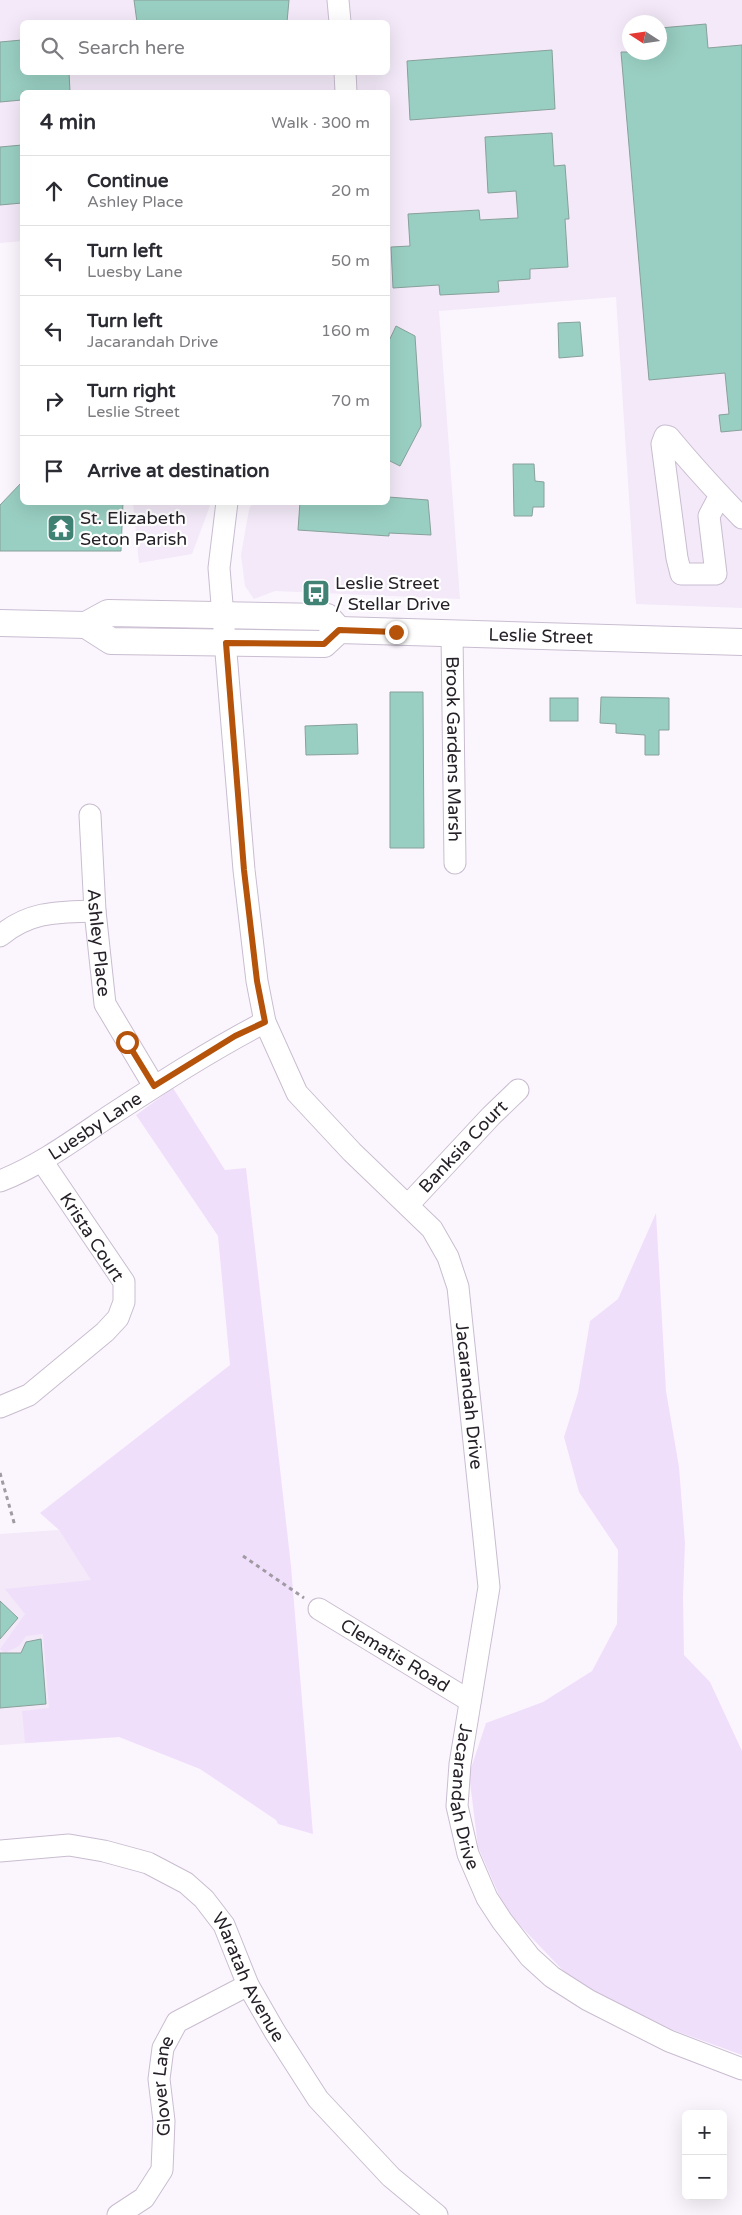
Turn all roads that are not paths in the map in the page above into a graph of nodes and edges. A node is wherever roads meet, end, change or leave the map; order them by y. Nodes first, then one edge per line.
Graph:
1 (338, 0) edge
2 (340, 20) edge
3 (345, 75) edge
4 (346, 90) edge
5 (720, 495) junction
6 (227, 505) edge
7 (742, 518) edge
8 (222, 615) junction
9 (0, 623) edge
10 (86, 625) junction
11 (339, 630) junction
12 (452, 634) junction
13 (742, 642) edge
14 (226, 643) junction
15 (90, 814) dead end
16 (454, 863) dead end
17 (95, 911) junction
18 (0, 936) edge
19 (265, 1022) junction
20 (154, 1086) junction
21 (518, 1090) dead end
22 (42, 1161) junction
23 (0, 1181) edge
24 (409, 1204) junction
25 (0, 1407) edge
26 (319, 1609) road end
27 (470, 1701) junction
28 (0, 1851) edge
29 (248, 1985) junction
30 (742, 2068) edge
31 (118, 2215) edge
32 (437, 2215) edge

1 - 2 street
3 - 4 street
5 - 5 street
5 - 7 street
6 - 8 street, Jacarandah Drive
8 - 10 main road
8 - 11 main road
8 - 14 street, Jacarandah Drive
9 - 10 main road
10 - 14 main road
11 - 12 main road, Leslie Street
11 - 14 main road
12 - 13 main road, Leslie Street
12 - 16 street, Brook Gardens Marsh
14 - 19 street, Jacarandah Drive
15 - 17 street, Ashley Place
17 - 18 street
17 - 20 street, Ashley Place
19 - 20 street, Luesby Lane
19 - 24 street, Jacarandah Drive
20 - 22 street, Luesby Lane
21 - 24 street, Banksia Court
22 - 23 street, Luesby Lane
22 - 25 street, Krista Court
24 - 27 street, Jacarandah Drive
26 - 27 street, Clematis Road
27 - 30 street, Jacarandah Drive
28 - 29 street, Waratah Avenue
29 - 31 street, Glover Lane
29 - 32 street, Waratah Avenue

